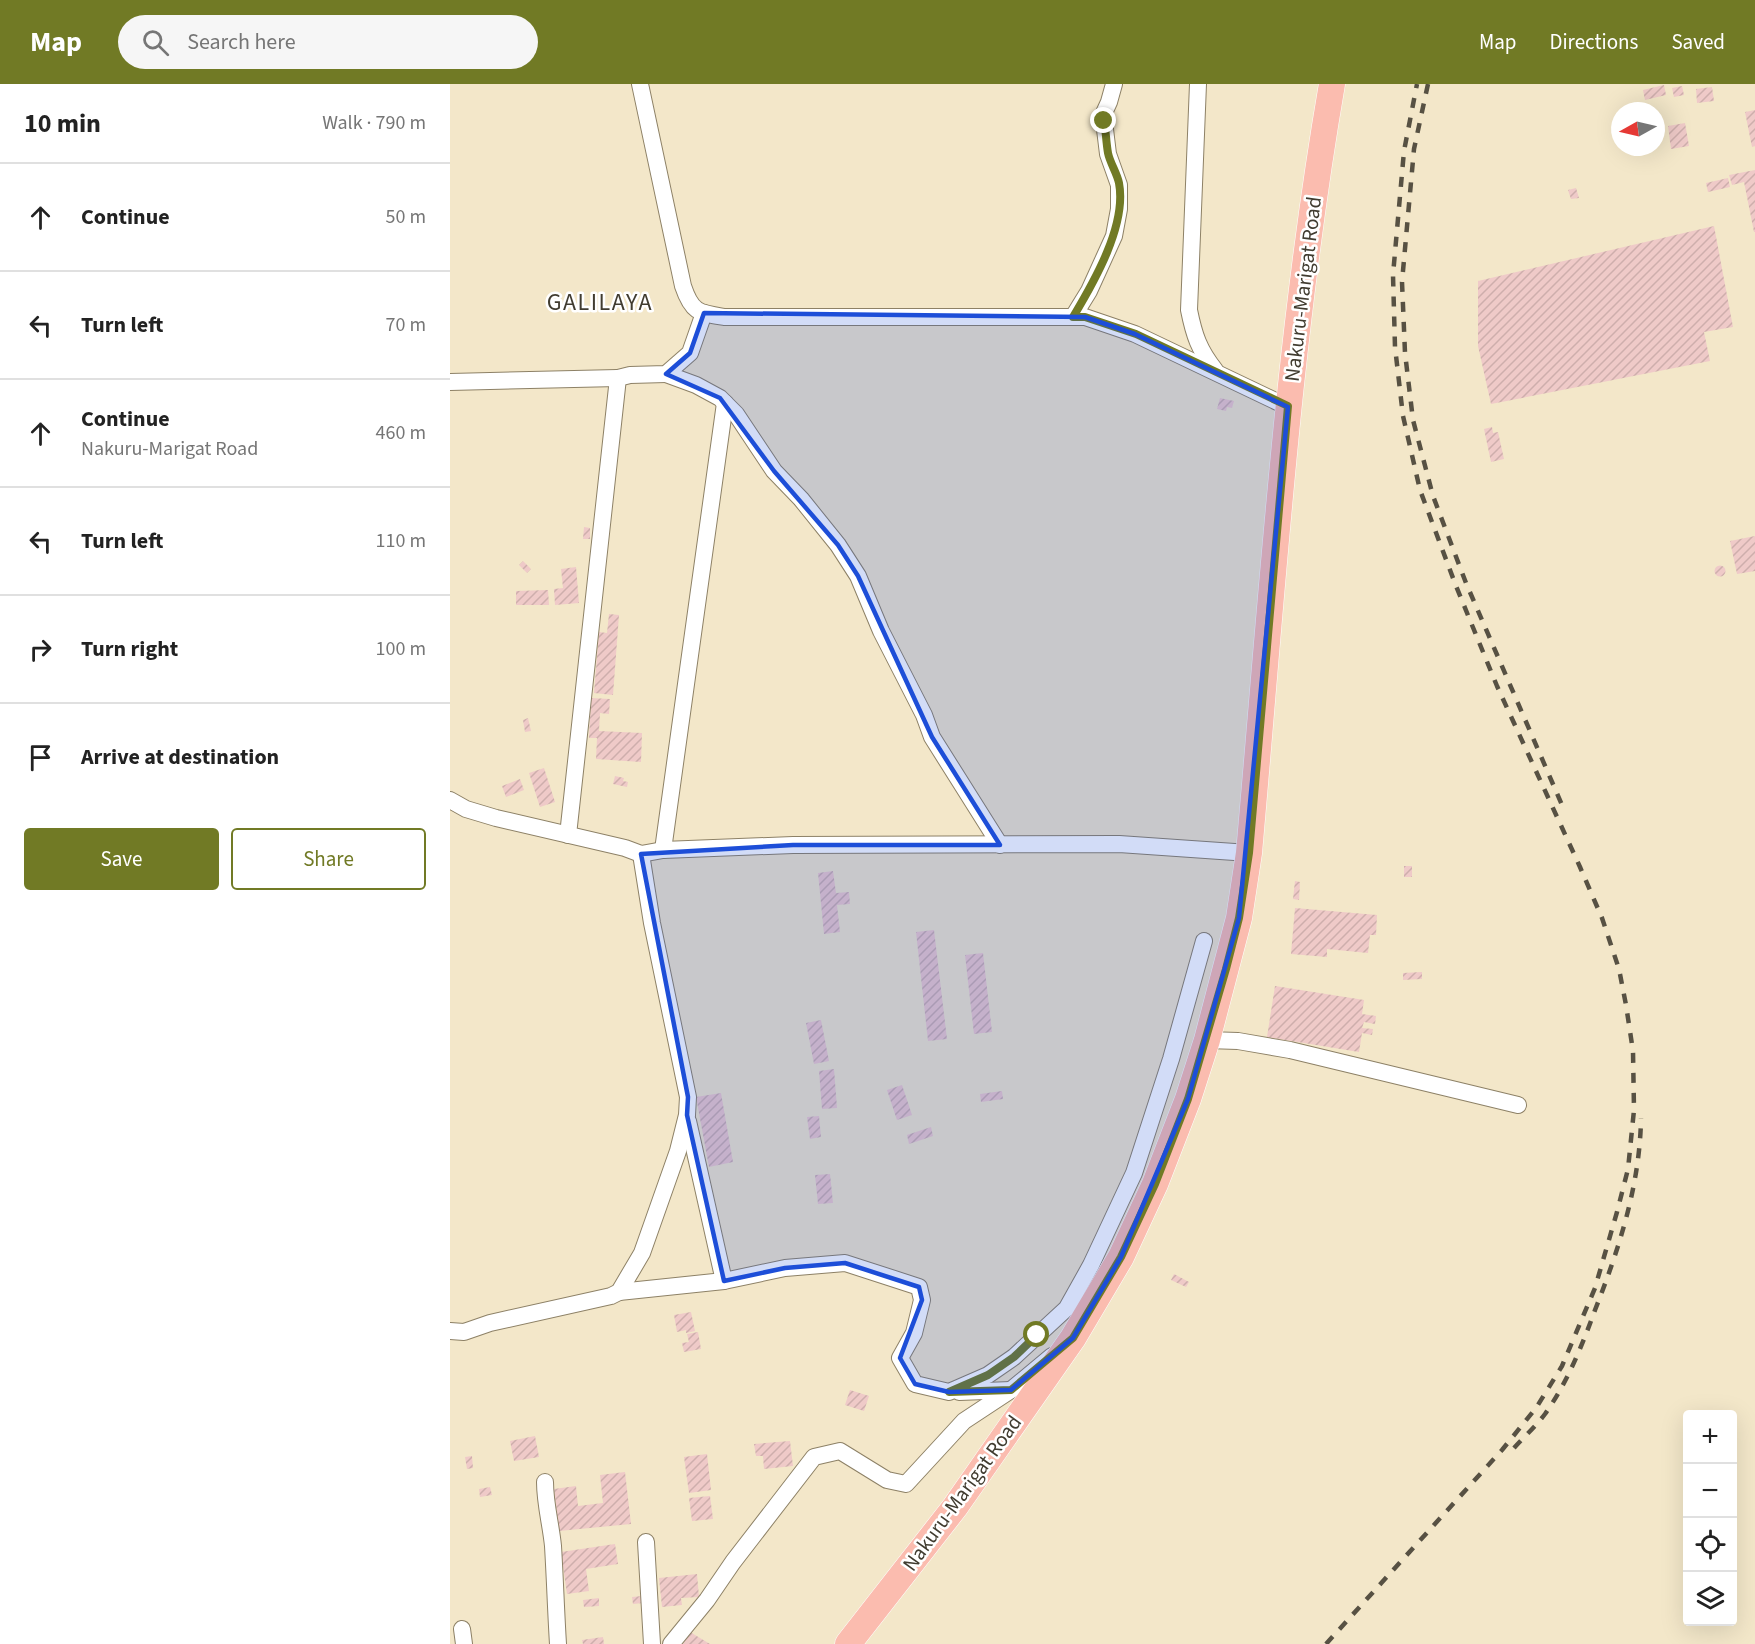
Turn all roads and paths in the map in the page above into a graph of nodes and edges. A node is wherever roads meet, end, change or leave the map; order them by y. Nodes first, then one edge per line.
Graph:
1 (640, 84) edge
2 (1114, 84) edge
3 (1198, 84) edge
4 (1332, 84) edge
5 (704, 313) junction
6 (1073, 317) junction
7 (1217, 373) junction
8 (666, 374) junction
9 (618, 378) junction
10 (450, 382) edge
11 (725, 403) junction
12 (1288, 406) junction
13 (450, 800) edge
14 (568, 835) junction
15 (1000, 845) junction
16 (663, 850) junction
17 (1249, 853) junction
18 (641, 854) junction
19 (1204, 941) dead end
20 (1207, 1040) junction
21 (1518, 1105) dead end
22 (687, 1115) junction
23 (724, 1281) junction
24 (619, 1292) junction
25 (450, 1331) edge
26 (1073, 1338) junction
27 (1011, 1390) junction
28 (949, 1392) junction
29 (545, 1482) dead end
30 (646, 1542) dead end
31 (558, 1644) edge
32 (652, 1644) edge
33 (671, 1644) edge
34 (848, 1644) edge

1 - 5 street
2 - 6 street
3 - 7 street
4 - 12 main road, Nakuru-Marigat Road
5 - 6 street
5 - 8 street
6 - 7 street
7 - 12 street
8 - 9 street
8 - 11 street
9 - 10 street
9 - 14 street
11 - 15 street
11 - 16 street
12 - 17 main road, Nakuru-Marigat Road
13 - 14 street
14 - 18 street
15 - 16 street
15 - 17 street
16 - 18 street
17 - 20 main road, Nakuru-Marigat Road
18 - 22 street
19 - 28 street
20 - 21 street
20 - 26 main road, Nakuru-Marigat Road
22 - 23 street
22 - 24 street
23 - 24 street
23 - 28 street
24 - 25 street
26 - 27 street
26 - 34 main road, Nakuru-Marigat Road
27 - 28 street
27 - 33 street
29 - 31 street
30 - 32 street

